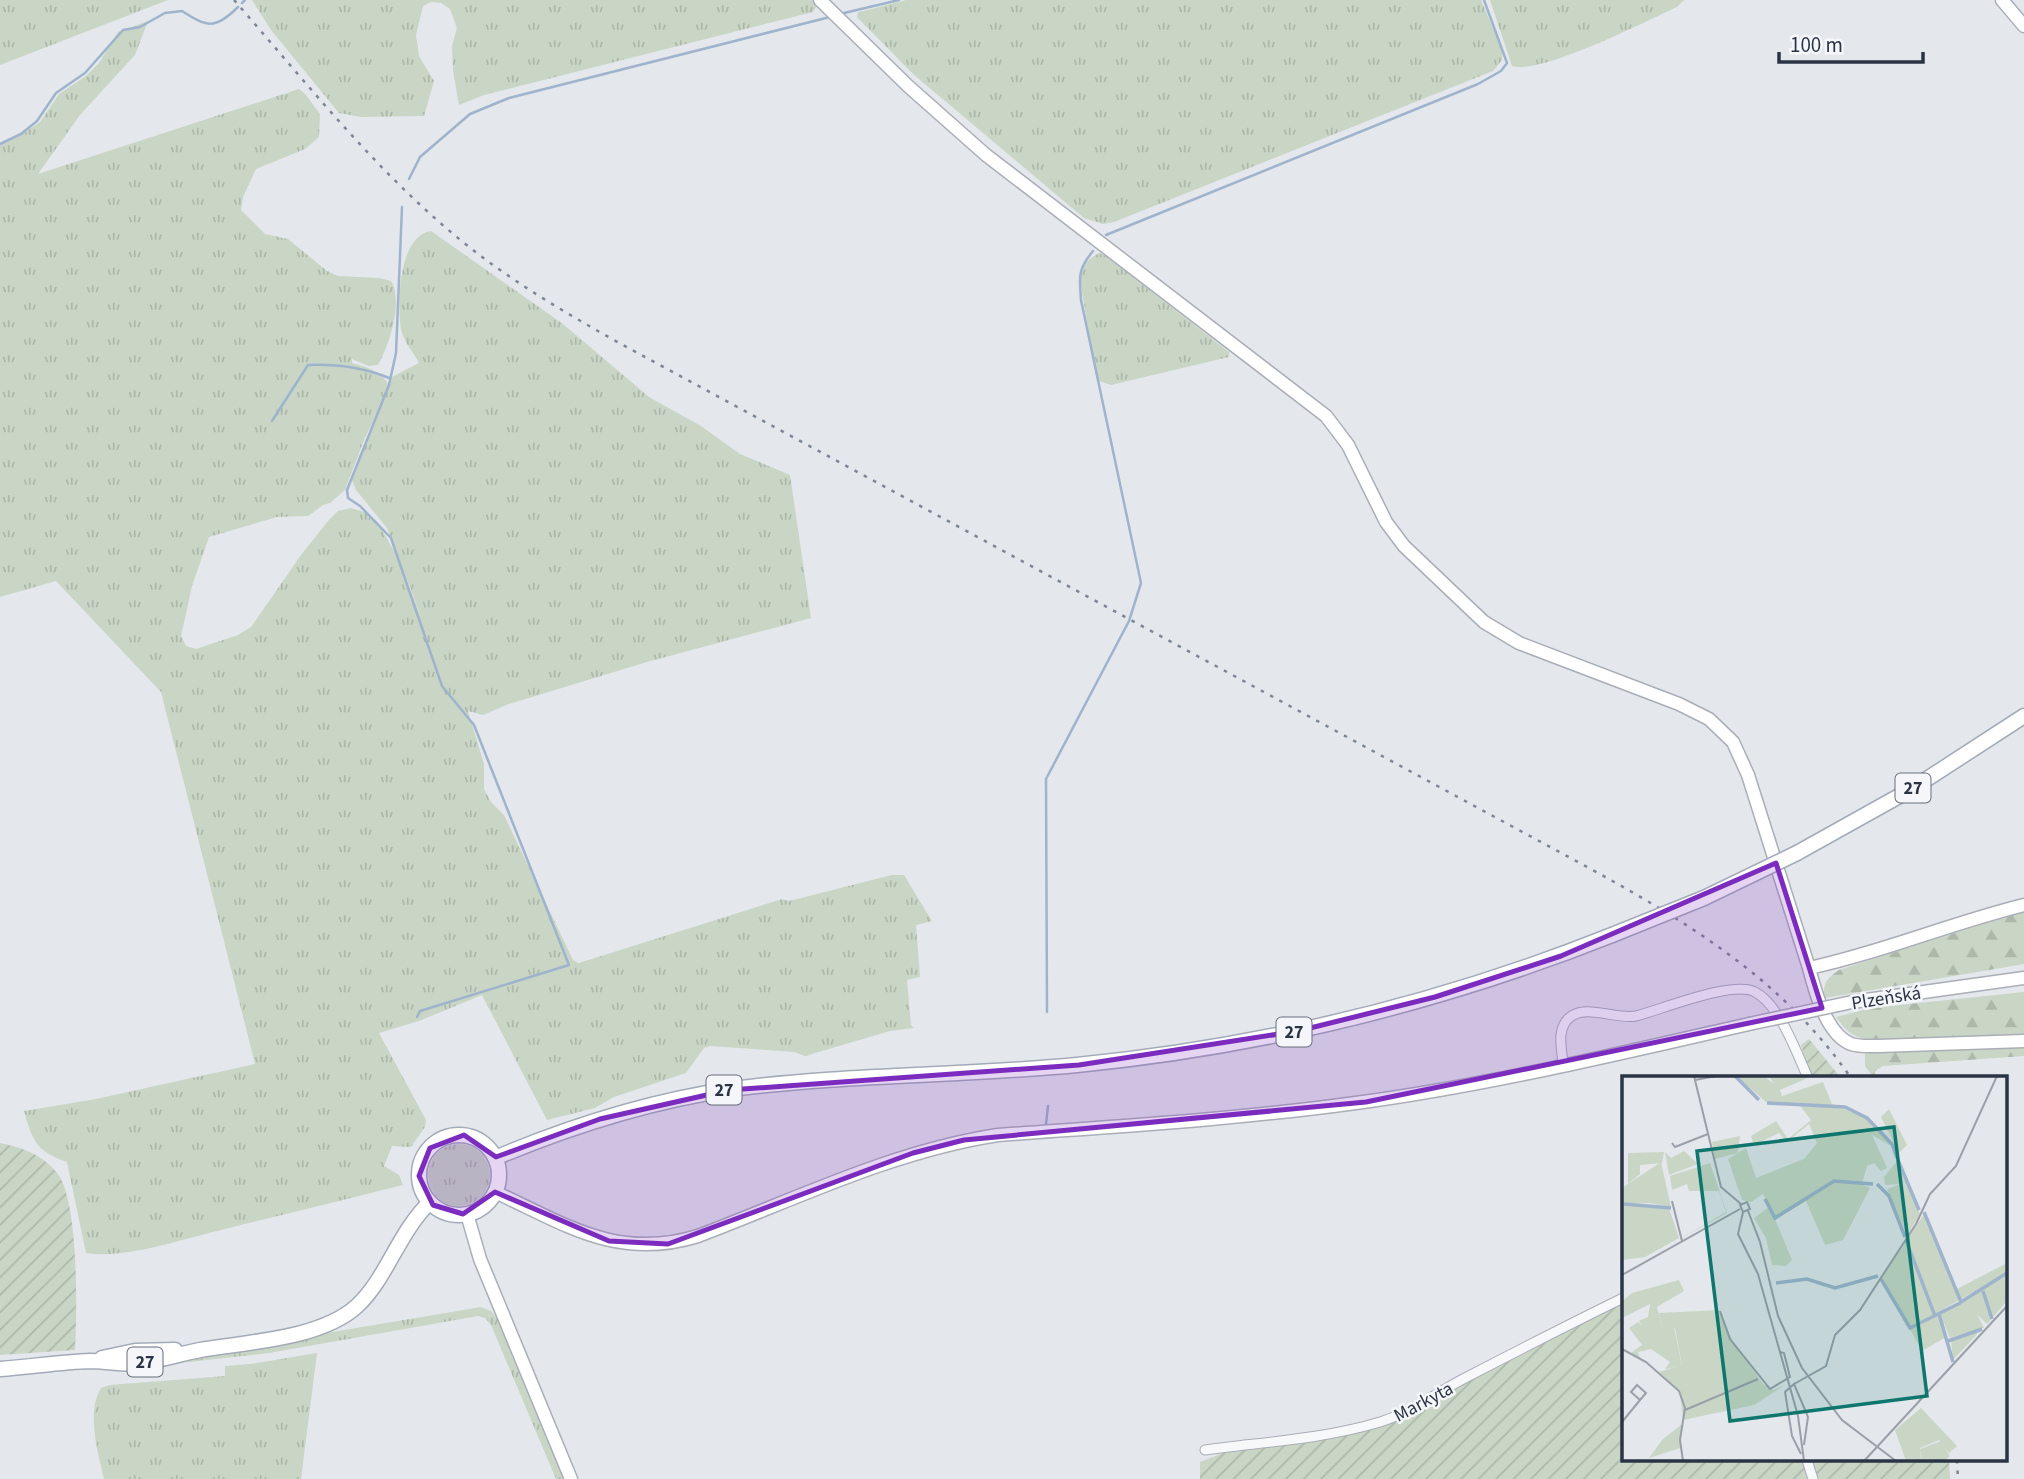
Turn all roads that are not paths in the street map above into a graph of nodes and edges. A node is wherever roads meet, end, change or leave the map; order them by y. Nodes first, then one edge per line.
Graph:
1 (820, 0) edge
2 (2002, 0) edge
3 (2024, 26) edge
4 (2024, 716) edge
5 (2024, 905) edge
6 (1809, 968) junction
7 (2024, 978) edge
8 (2024, 1041) edge
9 (1563, 1064) junction
10 (1807, 1076) edge
11 (495, 1158) junction
12 (495, 1192) junction
13 (430, 1202) junction
14 (467, 1214) junction
15 (1622, 1299) edge
16 (0, 1369) edge
17 (1205, 1450) dead end
18 (1808, 1462) edge
19 (572, 1479) edge
20 (1812, 1479) edge

1 - 6 main road
2 - 3 main road
4 - 11 main road, 27, bridge
5 - 6 main road
6 - 8 main road
7 - 9 main road, Plzeňská, bridge
9 - 10 street
9 - 12 main road, Plzeňská
11 - 12 main road
11 - 13 main road
12 - 14 main road
13 - 14 main road
13 - 16 main road, 27
14 - 19 main road
15 - 17 street, Markyta
18 - 20 street

